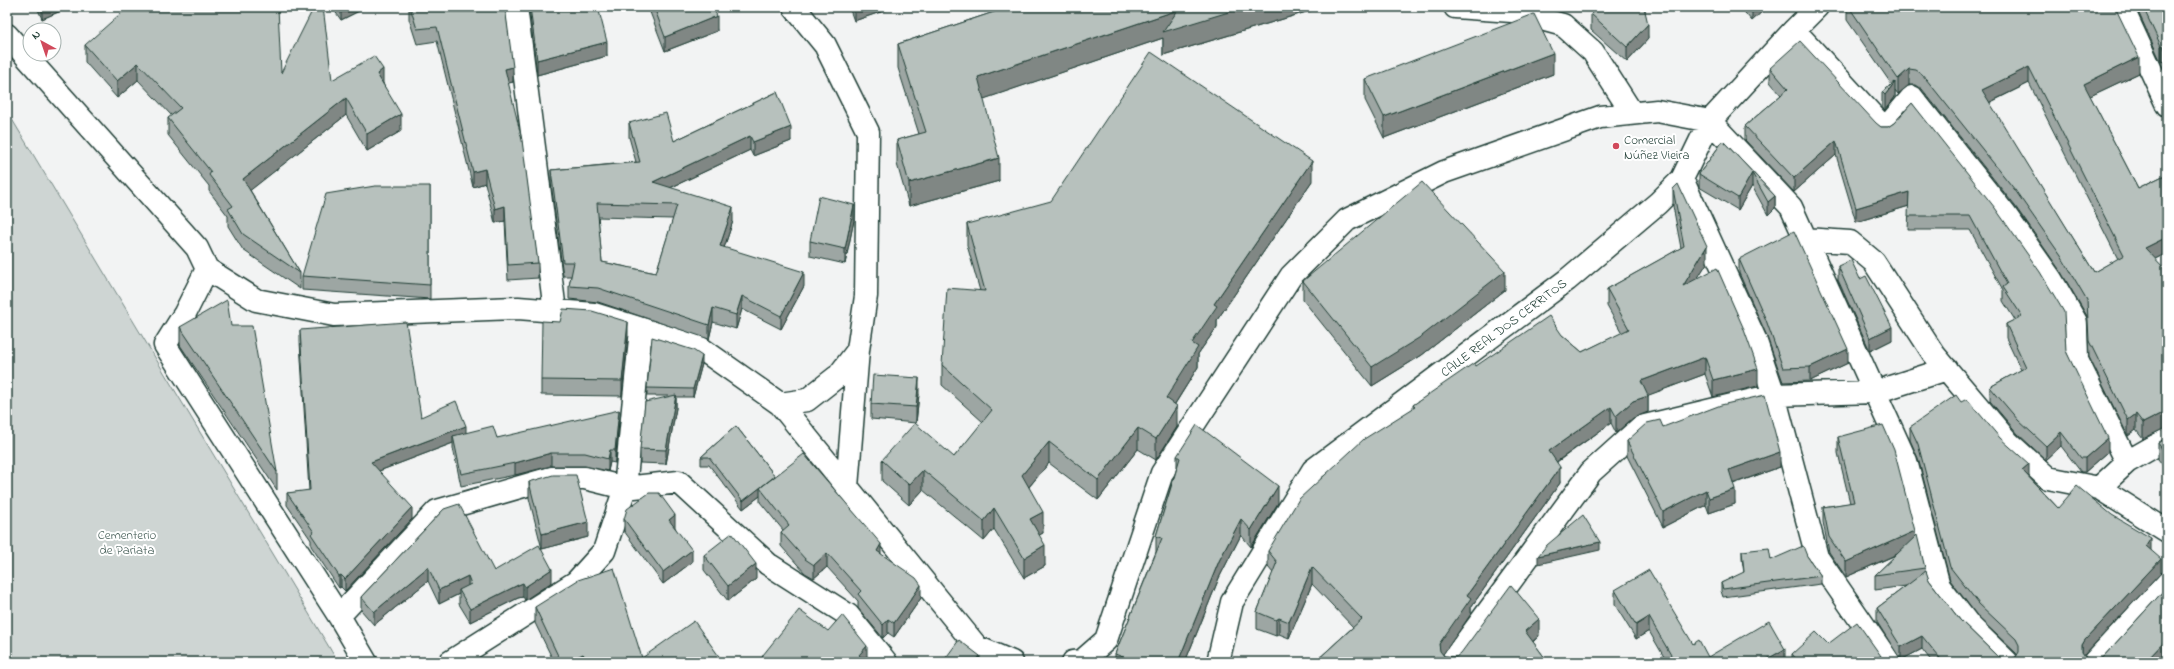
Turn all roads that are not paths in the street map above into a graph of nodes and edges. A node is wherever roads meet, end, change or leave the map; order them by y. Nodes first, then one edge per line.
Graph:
1 (516, 7) edge
2 (794, 7) edge
3 (1455, 7) edge
4 (1818, 7) edge
5 (2122, 7) edge
6 (1794, 30) junction
7 (7, 35) edge
8 (2167, 105) edge
9 (1632, 113) junction
10 (1710, 121) junction
11 (1682, 179) junction
12 (1805, 239) junction
13 (207, 269) junction
14 (555, 311) junction
15 (642, 329) junction
16 (858, 350) junction
17 (1947, 369) junction
18 (1875, 392) junction
19 (1774, 395) junction
20 (780, 404) junction
21 (2167, 439) edge
22 (2127, 462) junction
23 (847, 487) junction
24 (625, 488) junction
25 (2099, 488) junction
26 (2167, 532) edge
27 (2167, 583) edge
28 (339, 616) junction
29 (366, 662) edge
30 (450, 662) edge
31 (886, 662) edge
32 (1012, 662) edge
33 (1079, 662) edge
34 (1218, 662) edge
35 (1452, 662) edge
36 (1889, 662) edge
37 (2007, 662) edge
38 (2094, 662) edge

1 - 14 street
2 - 16 street
3 - 9 street
4 - 6 street, CALLE REAL DOS CERRITOS
5 - 8 street
6 - 10 street, CALLE REAL DOS CERRITOS
6 - 22 street
7 - 13 street
9 - 10 street
9 - 33 street
10 - 11 street, CALLE REAL DOS CERRITOS
10 - 12 street
11 - 19 street
11 - 34 street, CALLE REAL DOS CERRITOS
12 - 17 street
12 - 18 street
13 - 14 street
13 - 28 street
14 - 15 street
15 - 20 street
15 - 24 street
16 - 20 street
16 - 23 street
17 - 18 street
17 - 25 street
18 - 19 street
18 - 37 street
19 - 35 street
19 - 36 street
20 - 23 street
21 - 22 street
22 - 25 street
23 - 32 street
24 - 28 street
24 - 30 street
24 - 31 street
25 - 26 street
27 - 38 street
28 - 29 street

